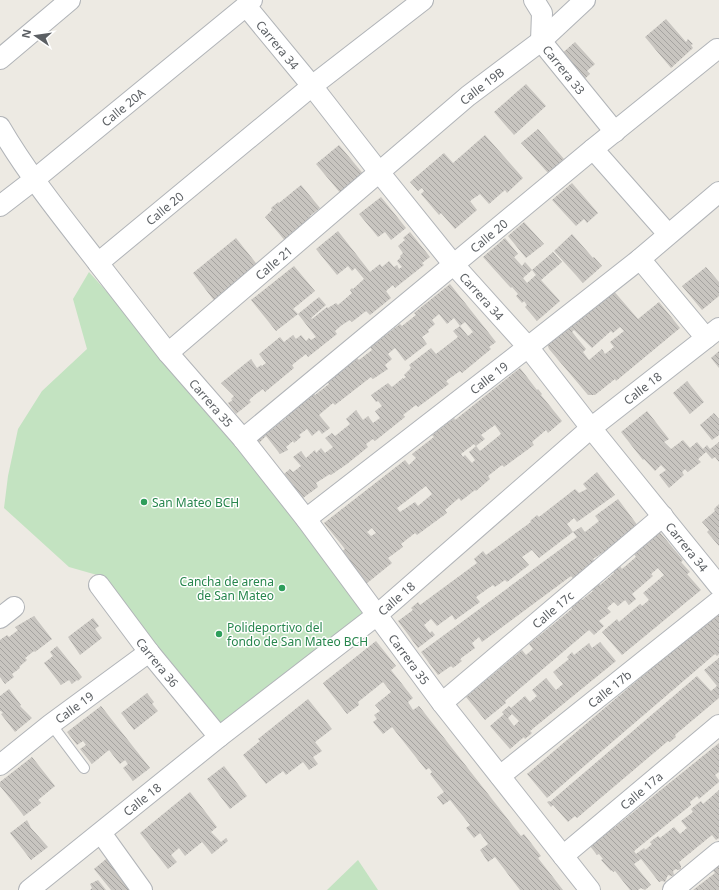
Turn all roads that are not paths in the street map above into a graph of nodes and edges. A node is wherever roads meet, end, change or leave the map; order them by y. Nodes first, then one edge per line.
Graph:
1 (70, 0) edge
2 (423, 0) edge
3 (534, 0) edge
4 (584, 0) edge
5 (249, 3) edge
6 (541, 41) junction
7 (717, 49) dead end
8 (0, 59) edge
9 (312, 86) junction
10 (0, 127) edge
11 (616, 132) junction
12 (593, 149) junction
13 (379, 172) junction
14 (34, 179) junction
15 (719, 192) edge
16 (0, 206) edge
17 (668, 234) junction
18 (640, 259) junction
19 (98, 263) junction
20 (454, 265) junction
21 (713, 333) edge
22 (528, 347) junction
23 (168, 353) junction
24 (591, 428) junction
25 (243, 439) junction
26 (663, 516) junction
27 (306, 519) junction
28 (99, 585) dead end
29 (719, 586) edge
30 (719, 600) edge
31 (377, 615) junction
32 (149, 652) junction
33 (442, 703) junction
34 (51, 724) junction
35 (719, 725) edge
36 (219, 737) junction
37 (0, 766) edge
38 (84, 768) dead end
39 (500, 776) junction
40 (101, 833) junction
41 (719, 852) edge
42 (562, 856) junction
43 (29, 890) edge
44 (142, 890) edge
45 (590, 890) edge
46 (673, 890) edge

1 - 8 street
2 - 9 street, Calle 20
3 - 6 street, Carrera 33
4 - 6 street, Calle 19B
5 - 9 street, Carrera 34
5 - 14 street, Calle 20A
6 - 11 street, Carrera 33
6 - 13 street, Calle 19B
7 - 11 street, Calle 20
9 - 13 street, Carrera 34
9 - 19 street, Calle 20
10 - 14 street
11 - 12 street, Calle 20
12 - 17 street
12 - 20 street, Calle 20
13 - 20 street, Carrera 34
13 - 23 street, Calle 21
14 - 16 street, Calle 20A
14 - 19 street
15 - 17 street, Calle 19
17 - 18 street, Calle 19
18 - 21 street
18 - 22 street, Calle 19
19 - 23 street, Carrera 35
20 - 22 street, Carrera 34
20 - 25 street, Calle 20
21 - 24 street, Calle 18
22 - 24 street, Carrera 34
22 - 27 street, Calle 19
23 - 25 street, Carrera 35
24 - 26 street, Carrera 34
24 - 31 street, Calle 18
25 - 27 street, Carrera 35
26 - 29 street, Carrera 34
26 - 33 street, Calle 17c
27 - 31 street, Carrera 35
28 - 32 street, Carrera 36
30 - 39 street, Calle 17b
31 - 33 street, Carrera 35
31 - 36 street, Calle 18
32 - 34 street, Calle 19
32 - 36 street, Carrera 36
33 - 39 street, Carrera 35
34 - 37 street, Calle 19
34 - 38 lane
35 - 42 street, Calle 17a
36 - 40 street, Calle 18
39 - 42 street, Carrera 35
40 - 43 street, Calle 18
40 - 44 street
41 - 46 street
42 - 45 street, Carrera 35

